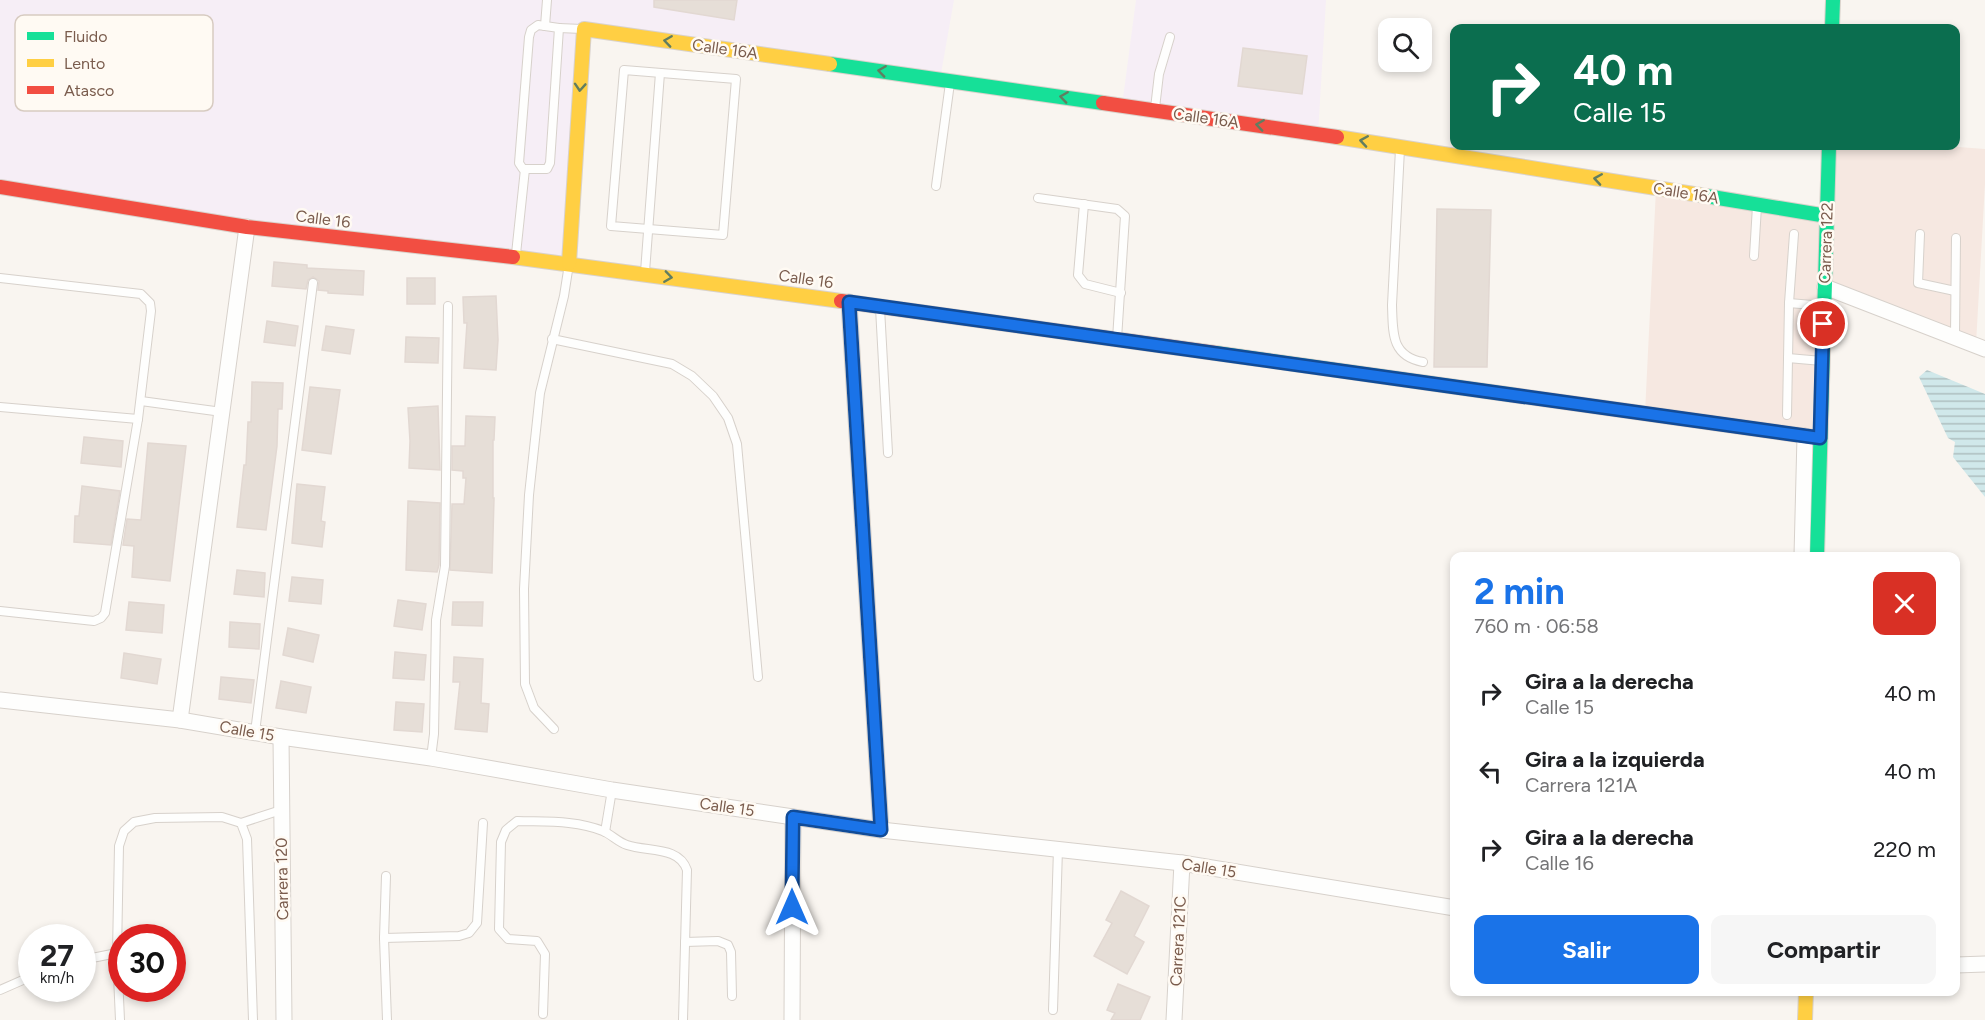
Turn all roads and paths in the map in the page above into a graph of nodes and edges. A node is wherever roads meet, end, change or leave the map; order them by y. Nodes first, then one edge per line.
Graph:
1 (547, 0) edge
2 (1833, 0) edge
3 (1832, 24) edge
4 (545, 26) junction
5 (559, 28) junction
6 (584, 29) junction
7 (1170, 36) dead end
8 (660, 73) junction
9 (950, 81) junction
10 (1155, 110) junction
11 (1400, 147) junction
12 (1829, 150) edge
13 (525, 169) junction
14 (936, 186) dead end
15 (0, 187) edge
16 (1038, 198) dead end
17 (1084, 204) junction
18 (1757, 205) junction
19 (1827, 216) junction
20 (247, 227) junction
21 (648, 229) junction
22 (1794, 234) dead end
23 (1920, 234) dead end
24 (1956, 238) dead end
25 (1754, 256) dead end
26 (516, 258) junction
27 (569, 263) junction
28 (644, 274) junction
29 (0, 278) edge
30 (313, 283) dead end
31 (1825, 287) junction
32 (1955, 291) junction
33 (1121, 293) junction
34 (849, 302) junction
35 (1789, 303) junction
36 (448, 306) dead end
37 (1824, 306) junction
38 (880, 307) junction
39 (1955, 336) junction
40 (552, 339) junction
41 (1116, 340) junction
42 (1985, 349) edge
43 (1788, 358) junction
44 (1822, 361) junction
45 (1423, 362) dead end
46 (141, 401) junction
47 (0, 407) edge
48 (223, 412) junction
49 (1787, 415) dead end
50 (138, 419) junction
51 (1812, 437) junction
52 (888, 453) dead end
53 (1802, 552) edge
54 (1817, 552) edge
55 (0, 611) edge
56 (758, 677) dead end
57 (0, 700) edge
58 (180, 720) junction
59 (554, 729) dead end
60 (255, 732) junction
61 (281, 737) junction
62 (431, 758) junction
63 (612, 790) junction
64 (281, 810) junction
65 (793, 817) junction
66 (241, 823) junction
67 (483, 823) dead end
68 (881, 830) junction
69 (606, 832) junction
70 (1058, 849) junction
71 (1182, 863) junction
72 (386, 876) dead end
73 (1450, 907) edge
74 (118, 924) edge
75 (384, 938) junction
76 (685, 942) junction
77 (1985, 964) edge
78 (1960, 965) edge
79 (18, 982) edge
80 (0, 990) edge
81 (732, 996) dead end
82 (1806, 996) edge
83 (119, 1002) edge
84 (1053, 1010) dead end
85 (543, 1014) dead end
86 (120, 1020) edge
87 (253, 1020) edge
88 (284, 1020) edge
89 (387, 1020) edge
90 (683, 1020) edge
91 (792, 1020) edge
92 (1174, 1020) edge
93 (1805, 1020) edge

1 - 4 lane
2 - 3 street
4 - 5 lane
4 - 13 lane
5 - 6 lane
5 - 13 lane
9 -> 6 street, Calle 16A
6 -> 27 street
7 - 10 lane
8 - 21 lane
8 - 21 lane
8 - 21 lane
10 -> 9 street, Calle 16A
9 - 14 lane
11 -> 10 street, Calle 16A
18 -> 11 street, Calle 16A
11 - 45 lane
12 - 19 street, Carrera 122
13 - 26 lane
15 - 20 street, Calle 16
16 - 17 lane
17 - 33 lane
17 - 33 lane
18 - 19 street, Calle 16A
18 - 25 lane
19 - 31 street, Carrera 122
20 - 26 street, Calle 16
20 - 48 street
21 - 28 lane
22 - 35 lane
23 - 32 lane
24 - 32 lane
26 - 27 street, Calle 16
27 - 28 street, Calle 16
27 - 40 lane
28 -> 34 street, Calle 16
29 - 46 lane
30 - 60 lane
31 - 37 street, Carrera 122
31 - 39 street
32 - 39 lane
33 - 41 lane
34 - 38 street, Calle 16
34 - 68 street
35 - 37 lane
35 - 43 lane
36 - 62 lane
37 - 44 street, Carrera 122
38 - 41 street, Calle 16
38 - 52 lane
39 - 42 street
40 - 56 lane
40 - 59 lane
41 - 51 street, Calle 16
43 - 44 lane
43 - 49 lane
44 - 51 street, Carrera 122
46 - 48 lane
46 - 50 lane
47 - 50 lane
48 - 58 street
50 - 55 lane
51 - 53 street, Carrera 122
51 - 54 street, Carrera 122
57 - 58 street, Calle 15
58 - 60 street, Calle 15
60 - 61 street, Calle 15
61 - 62 street, Calle 15
61 - 64 street, Carrera 120
62 - 63 street, Calle 15
63 - 65 street, Calle 15
63 - 69 lane
64 - 66 lane
64 - 88 street, Carrera 120
65 - 68 street, Calle 15
65 - 91 street
66 - 74 lane
66 - 87 lane
67 - 75 lane
68 - 70 street, Calle 15
69 - 76 lane
69 - 85 lane
70 - 71 street, Calle 15
70 - 84 lane
71 - 73 street, Calle 15
71 - 92 street, Carrera 121C
72 - 75 lane
75 - 89 lane
76 - 81 lane
76 - 90 lane
77 - 78 street
79 - 80 lane
82 - 93 street
83 - 86 lane

